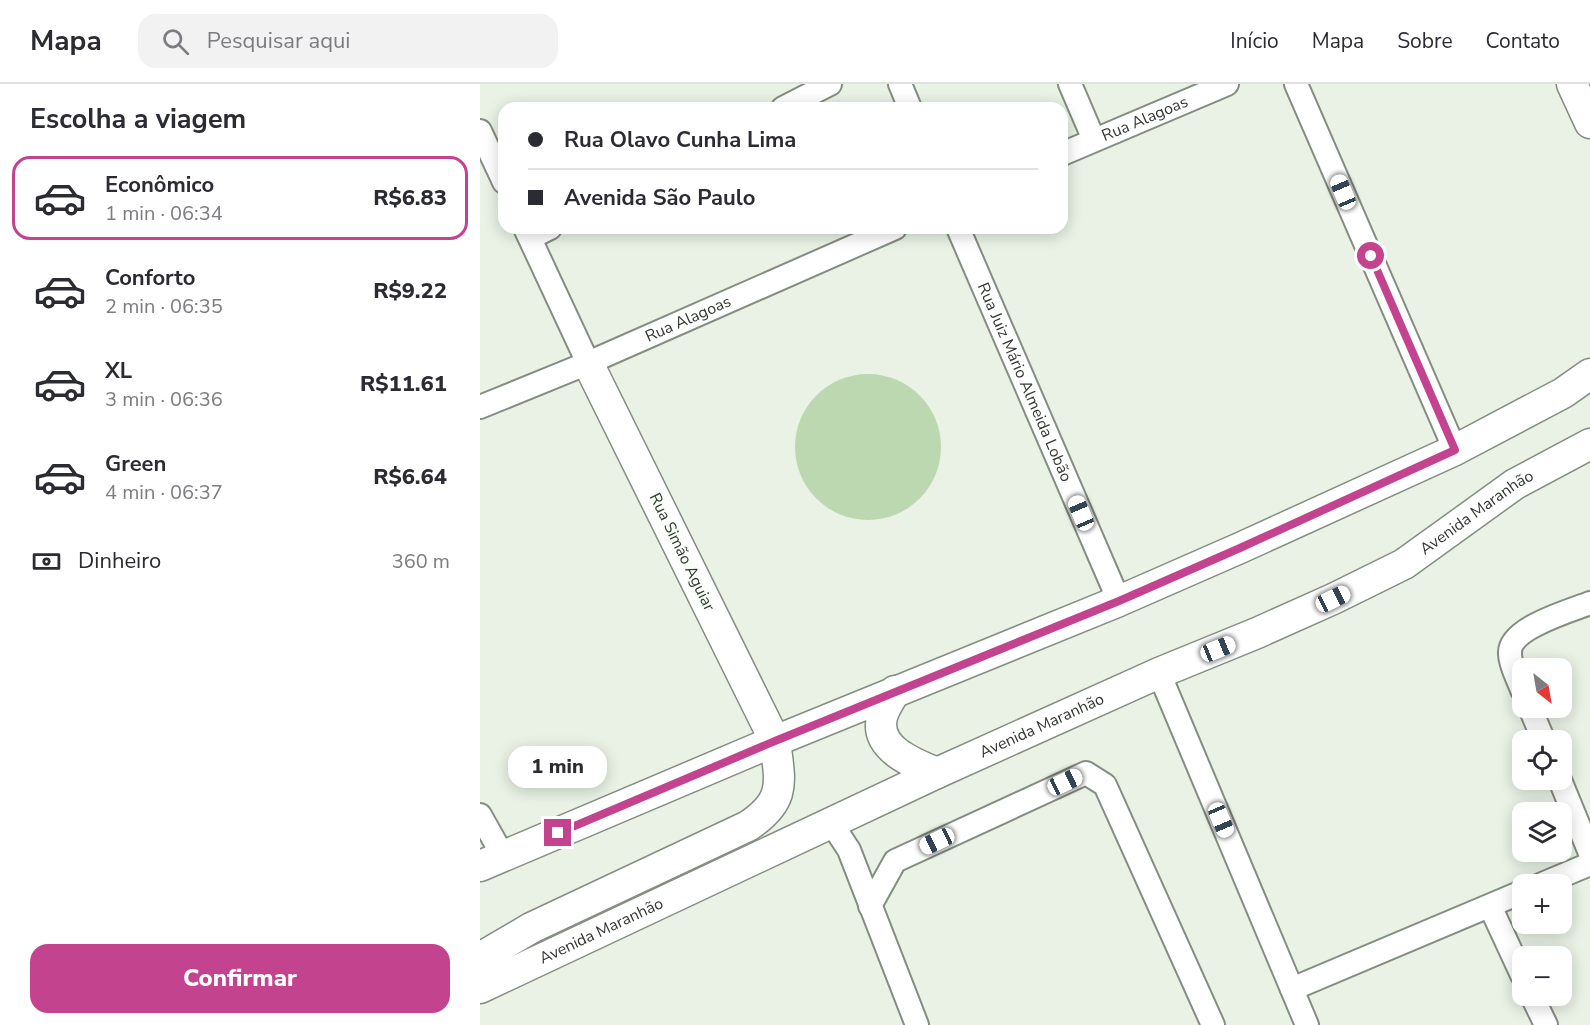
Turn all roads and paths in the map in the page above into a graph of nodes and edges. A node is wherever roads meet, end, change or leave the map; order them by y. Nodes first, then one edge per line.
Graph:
1 (830, 84) edge
2 (900, 84) edge
3 (1070, 84) edge
4 (1227, 84) edge
5 (1296, 84) edge
6 (1572, 84) edge
7 (795, 102) edge
8 (908, 102) edge
9 (1590, 123) edge
10 (480, 131) edge
11 (1094, 140) junction
12 (1068, 151) edge
13 (498, 169) edge
14 (528, 234) edge
15 (882, 234) edge
16 (961, 234) edge
17 (588, 363) junction
18 (1590, 374) edge
19 (480, 407) edge
20 (1590, 444) edge
21 (1455, 450) junction
22 (1119, 601) junction
23 (1590, 603) edge
24 (1512, 662) edge
25 (1159, 673) junction
26 (896, 691) junction
27 (775, 741) junction
28 (937, 773) junction
29 (1564, 790) edge
30 (480, 815) edge
31 (832, 824) junction
32 (1590, 853) edge
33 (491, 861) edge
34 (1590, 864) edge
35 (1566, 874) edge
36 (1512, 896) edge
37 (870, 906) junction
38 (1490, 906) junction
39 (1512, 953) edge
40 (480, 958) edge
41 (480, 988) edge
42 (1292, 989) junction
43 (1537, 1006) edge
44 (917, 1025) edge
45 (1213, 1025) edge
46 (1307, 1025) edge
47 (1546, 1025) edge

1 - 7 street
2 - 8 street
3 - 11 street
4 - 11 street, Rua Alagoas
5 - 21 street
6 - 9 main road
10 - 13 street
11 - 12 street, Rua Alagoas
14 - 17 street
15 - 17 street, Rua Alagoas
16 - 22 street, Rua Juiz Mário Almeida Lobão
17 - 19 street, Rua Alagoas
17 - 27 main road, Rua Simão Aguiar
18 - 21 main road
20 - 25 main road, Avenida Maranhão
21 - 22 main road
22 - 26 main road
23 - 24 street
25 - 28 main road, Avenida Maranhão
25 - 42 street
26 - 27 main road
26 - 28 main road
27 - 33 main road
27 - 40 main road
28 - 31 main road, Avenida Maranhão
29 - 32 street
30 - 33 street
31 - 37 street
31 - 41 main road, Avenida Maranhão
34 - 35 street
36 - 38 street
37 - 44 street
37 - 45 street
38 - 39 street
38 - 42 street
42 - 46 street
43 - 47 street

